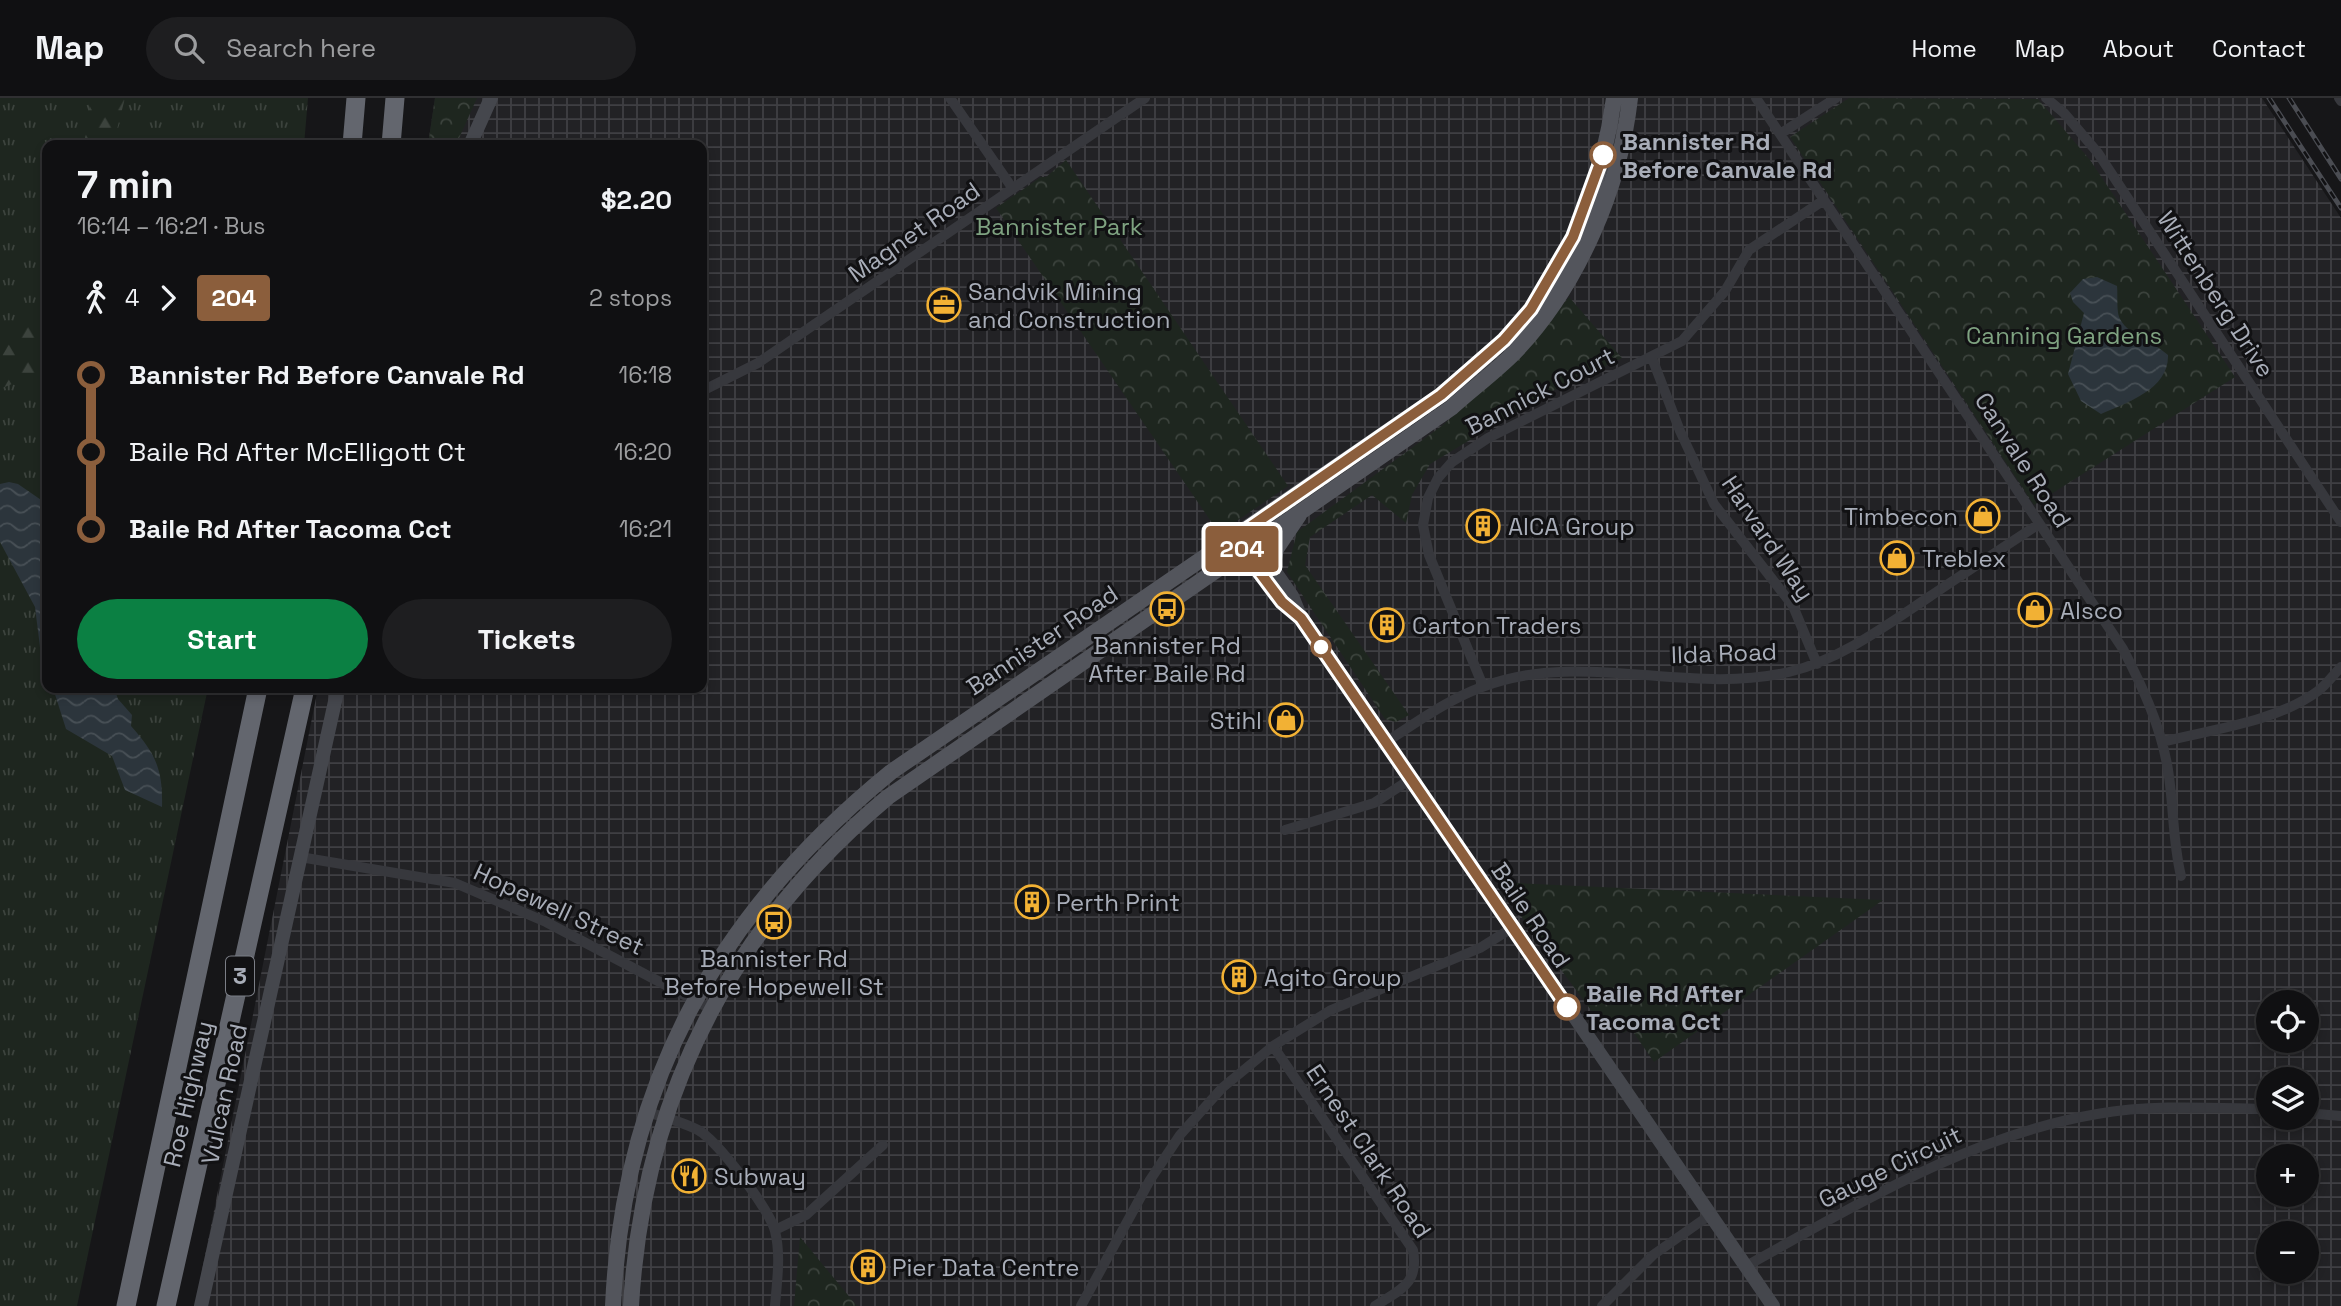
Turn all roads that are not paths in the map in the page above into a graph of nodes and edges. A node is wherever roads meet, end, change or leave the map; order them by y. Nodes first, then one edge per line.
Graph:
1 (356, 98) edge
2 (395, 98) edge
3 (491, 98) edge
4 (950, 98) edge
5 (1145, 98) edge
6 (1614, 98) edge
7 (1630, 98) edge
8 (1756, 98) edge
9 (1836, 98) edge
10 (2046, 98) edge
11 (1780, 134) junction
12 (352, 140) edge
13 (391, 140) edge
14 (472, 140) edge
15 (1013, 189) junction
16 (1824, 200) junction
17 (1651, 358) junction
18 (707, 388) edge
19 (1304, 506) junction
20 (2341, 522) edge
21 (2039, 524) junction
22 (1244, 540) junction
23 (1272, 568) junction
24 (1301, 618) junction
25 (1817, 664) junction
26 (2341, 667) edge
27 (1483, 686) junction
28 (257, 693) edge
29 (304, 693) edge
30 (337, 693) edge
31 (1386, 742) junction
32 (2162, 742) junction
33 (1411, 779) junction
34 (1285, 830) dead end
35 (300, 857) junction
36 (2181, 876) dead end
37 (1512, 928) junction
38 (695, 1000) junction
39 (710, 1009) junction
40 (1273, 1046) junction
41 (2256, 1108) edge
42 (647, 1112) junction
43 (2319, 1114) edge
44 (2341, 1116) edge
45 (665, 1118) junction
46 (883, 1144) dead end
47 (1710, 1215) junction
48 (775, 1230) junction
49 (1746, 1266) junction
50 (126, 1306) edge
51 (166, 1306) edge
52 (201, 1306) edge
53 (613, 1306) edge
54 (631, 1306) edge
55 (775, 1306) edge
56 (1081, 1306) edge
57 (1375, 1306) edge
58 (1602, 1306) edge
59 (1773, 1306) edge

1 - 12 highway
2 - 13 highway
3 - 14 street
4 - 15 street
5 - 15 street, Magnet Road
6 - 22 main road, Bannister Road
7 - 19 main road, Bannister Road
8 - 11 street, Canvale Road
9 - 11 street
10 - 20 street, Wittenberg Drive
11 - 16 street, Canvale Road
15 - 18 street, Magnet Road
16 - 17 street, Bannick Court
16 - 21 street, Canvale Road
17 - 25 street, Harvard Way
17 - 27 street, Bannick Court
19 - 22 main road, Bannister Road
19 - 23 main road
21 - 25 street, Ilda Road
21 - 32 street, Canvale Road
22 - 23 street, Baile Road
22 - 24 street, Baile Road
22 - 38 main road, Bannister Road
22 - 39 main road, Bannister Road
23 - 24 street, Baile Road
24 - 31 street, Baile Road
25 - 27 street, Ilda Road
26 - 32 street
27 - 31 street, Ilda Road
28 - 50 highway, Roe Highway / 3
29 - 51 highway, Roe Highway / 3
30 - 35 street, Vulcan Road
31 - 33 street, Baile Road
32 - 36 street, Canvale Road
33 - 34 street
33 - 37 street, Baile Road
35 - 38 street, Hopewell Street
35 - 52 street, Vulcan Road
37 - 40 street
37 - 47 street, Baile Road
38 - 39 street, Hopewell Street
38 - 42 main road, Bannister Road
39 - 45 main road, Bannister Road
40 - 56 street
40 - 57 street, Ernest Clark Road
41 - 49 street, Gauge Circuit
42 - 45 street
42 - 53 main road, Bannister Road
43 - 44 street
45 - 48 street
45 - 54 main road, Bannister Road
46 - 48 street
47 - 49 street, Baile Road
47 - 58 street
48 - 55 street
49 - 59 street, Baile Road

